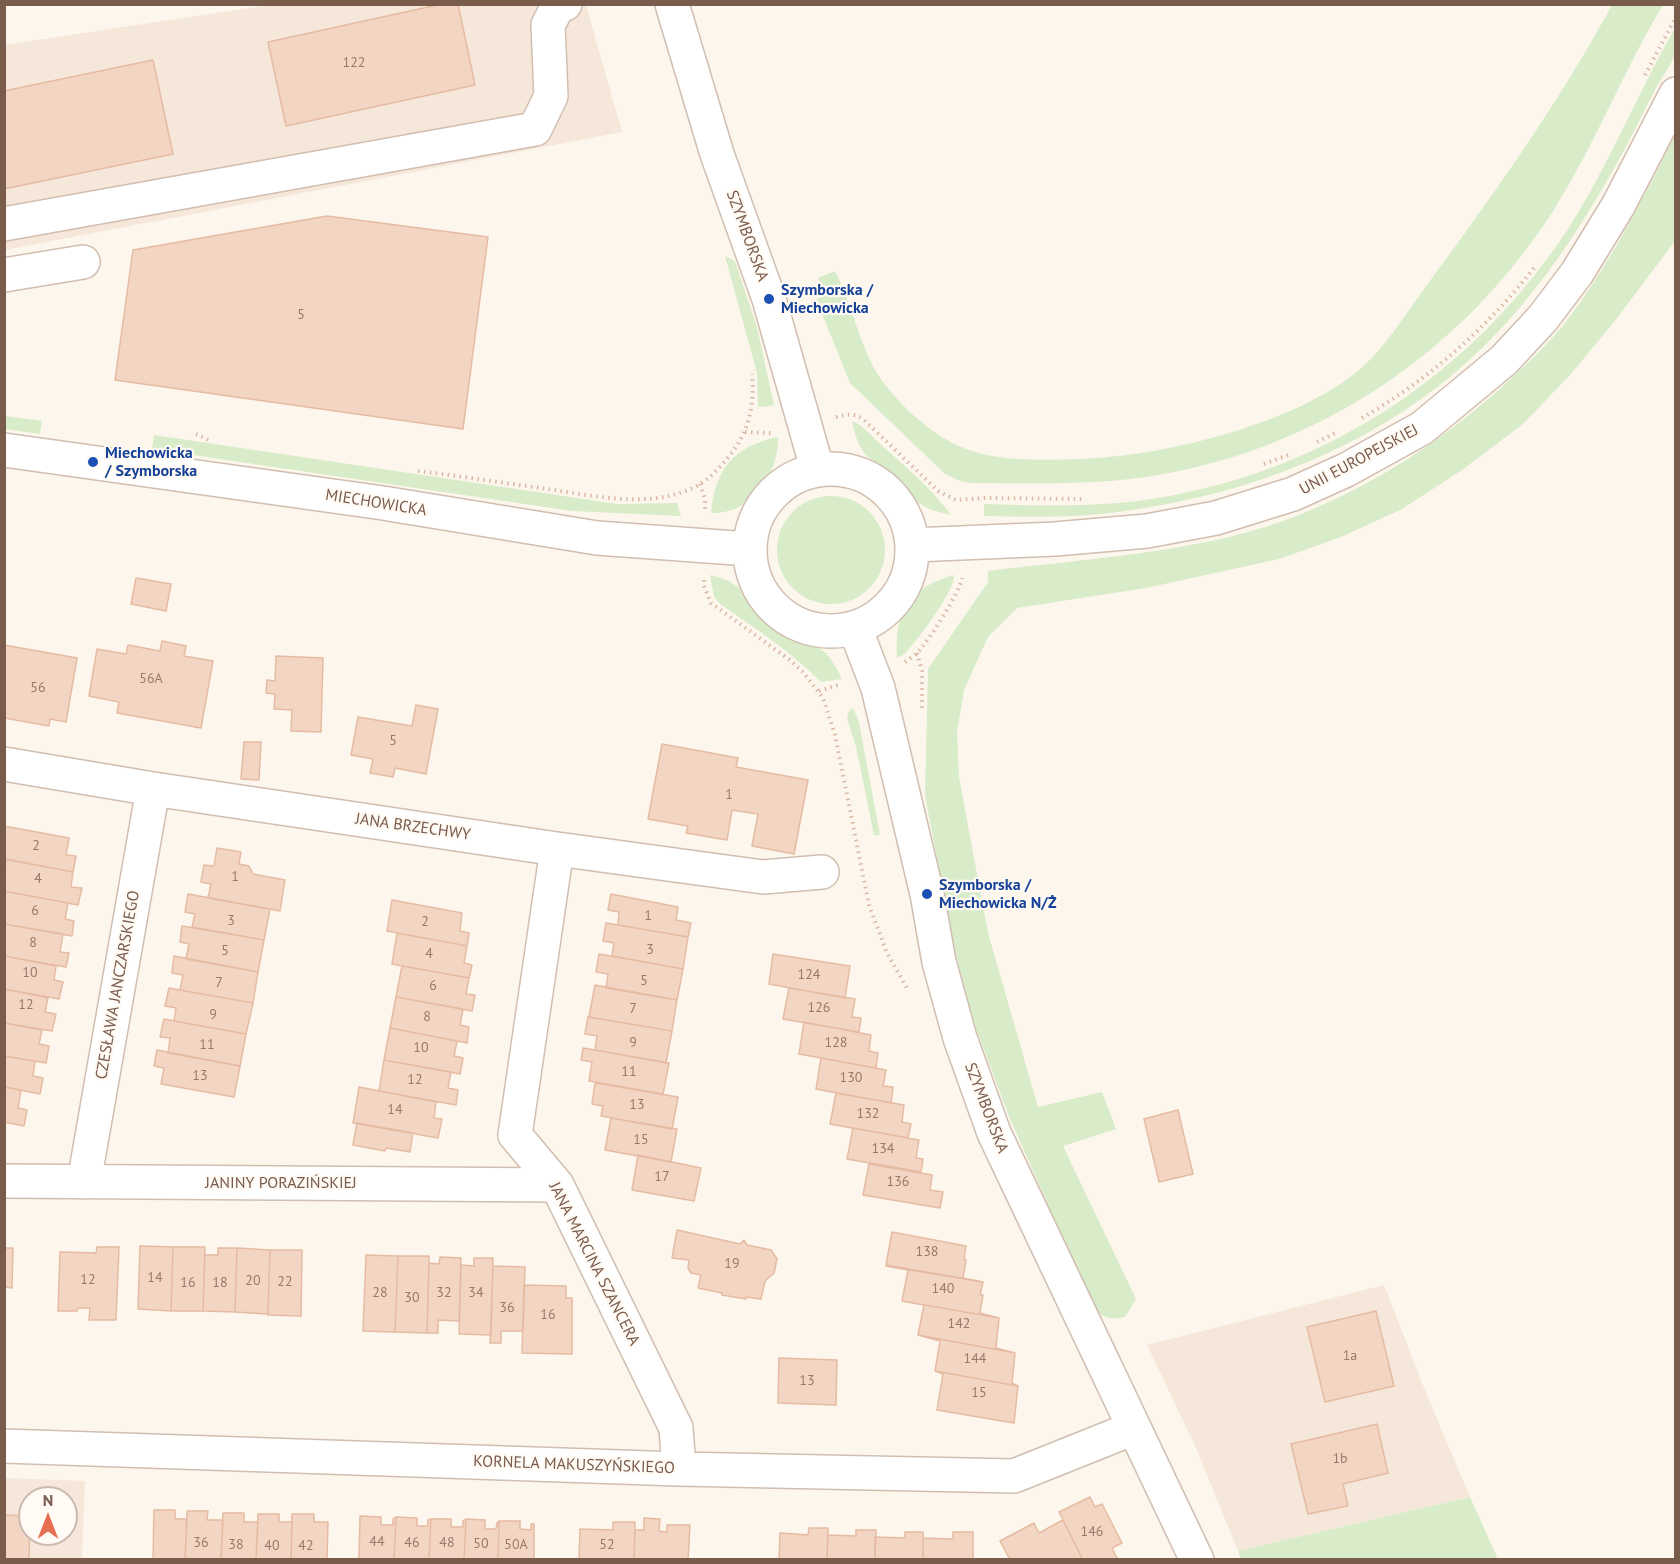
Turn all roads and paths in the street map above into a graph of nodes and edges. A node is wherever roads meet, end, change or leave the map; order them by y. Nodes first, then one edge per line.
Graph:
1 (565, 4) edge
2 (672, 4) edge
3 (1676, 17) edge
4 (1640, 84) dead end
5 (1676, 94) edge
6 (4, 224) edge
7 (83, 262) dead end
8 (1537, 264) dead end
9 (4, 275) edge
10 (750, 367) dead end
11 (1357, 421) dead end
12 (806, 424) junction
13 (1340, 431) dead end
14 (745, 432) junction
15 (196, 434) dead end
16 (221, 443) dead end
17 (1310, 445) dead end
18 (4, 450) edge
19 (1290, 455) dead end
20 (1261, 465) dead end
21 (817, 468) junction
22 (411, 470) dead end
23 (700, 484) junction
24 (1086, 499) dead end
25 (956, 500) junction
26 (959, 543) junction
27 (913, 544) junction
28 (705, 546) junction
29 (749, 549) junction
30 (855, 628) junction
31 (872, 674) junction
32 (819, 691) junction
33 (4, 764) edge
34 (153, 789) junction
35 (557, 849) junction
36 (822, 872) dead end
37 (910, 992) dead end
38 (4, 1181) edge
39 (84, 1182) junction
40 (557, 1185) junction
41 (1134, 1428) junction
42 (4, 1446) edge
43 (679, 1469) junction
44 (1197, 1560) edge

1 - 6 street
2 - 12 street, SZYMBORSKA
3 - 4 path
5 - 26 street, UNII EUROPEJSKIEJ
7 - 9 street
8 - 11 path
10 - 14 path
12 - 14 path
12 - 21 street, SZYMBORSKA
12 - 25 path
13 - 17 path
14 - 23 path
15 - 16 path
18 - 28 street, MIECHOWICKA
19 - 20 path
21 - 27 street
21 - 29 street
22 - 23 path
23 - 28 path
24 - 25 path
25 - 26 path
26 - 27 street, UNII EUROPEJSKIEJ
26 - 31 path
27 - 30 street
28 - 29 street, MIECHOWICKA
28 - 32 path
29 - 30 street
30 - 31 street, SZYMBORSKA
31 - 32 path
31 - 41 street, SZYMBORSKA
32 - 37 path
33 - 34 street, JANA BRZECHWY
34 - 35 street, JANA BRZECHWY
34 - 39 street, CZESŁAWA JANCZARSKIEGO
35 - 36 street, JANA BRZECHWY
35 - 40 street, JANA MARCINA SZANCERA
38 - 39 street, JANINY PORAZIŃSKIEJ
39 - 40 street, JANINY PORAZIŃSKIEJ
40 - 43 street, JANA MARCINA SZANCERA
41 - 43 street, KORNELA MAKUSZYŃSKIEGO
41 - 44 street, SZYMBORSKA
42 - 43 street, KORNELA MAKUSZYŃSKIEGO

